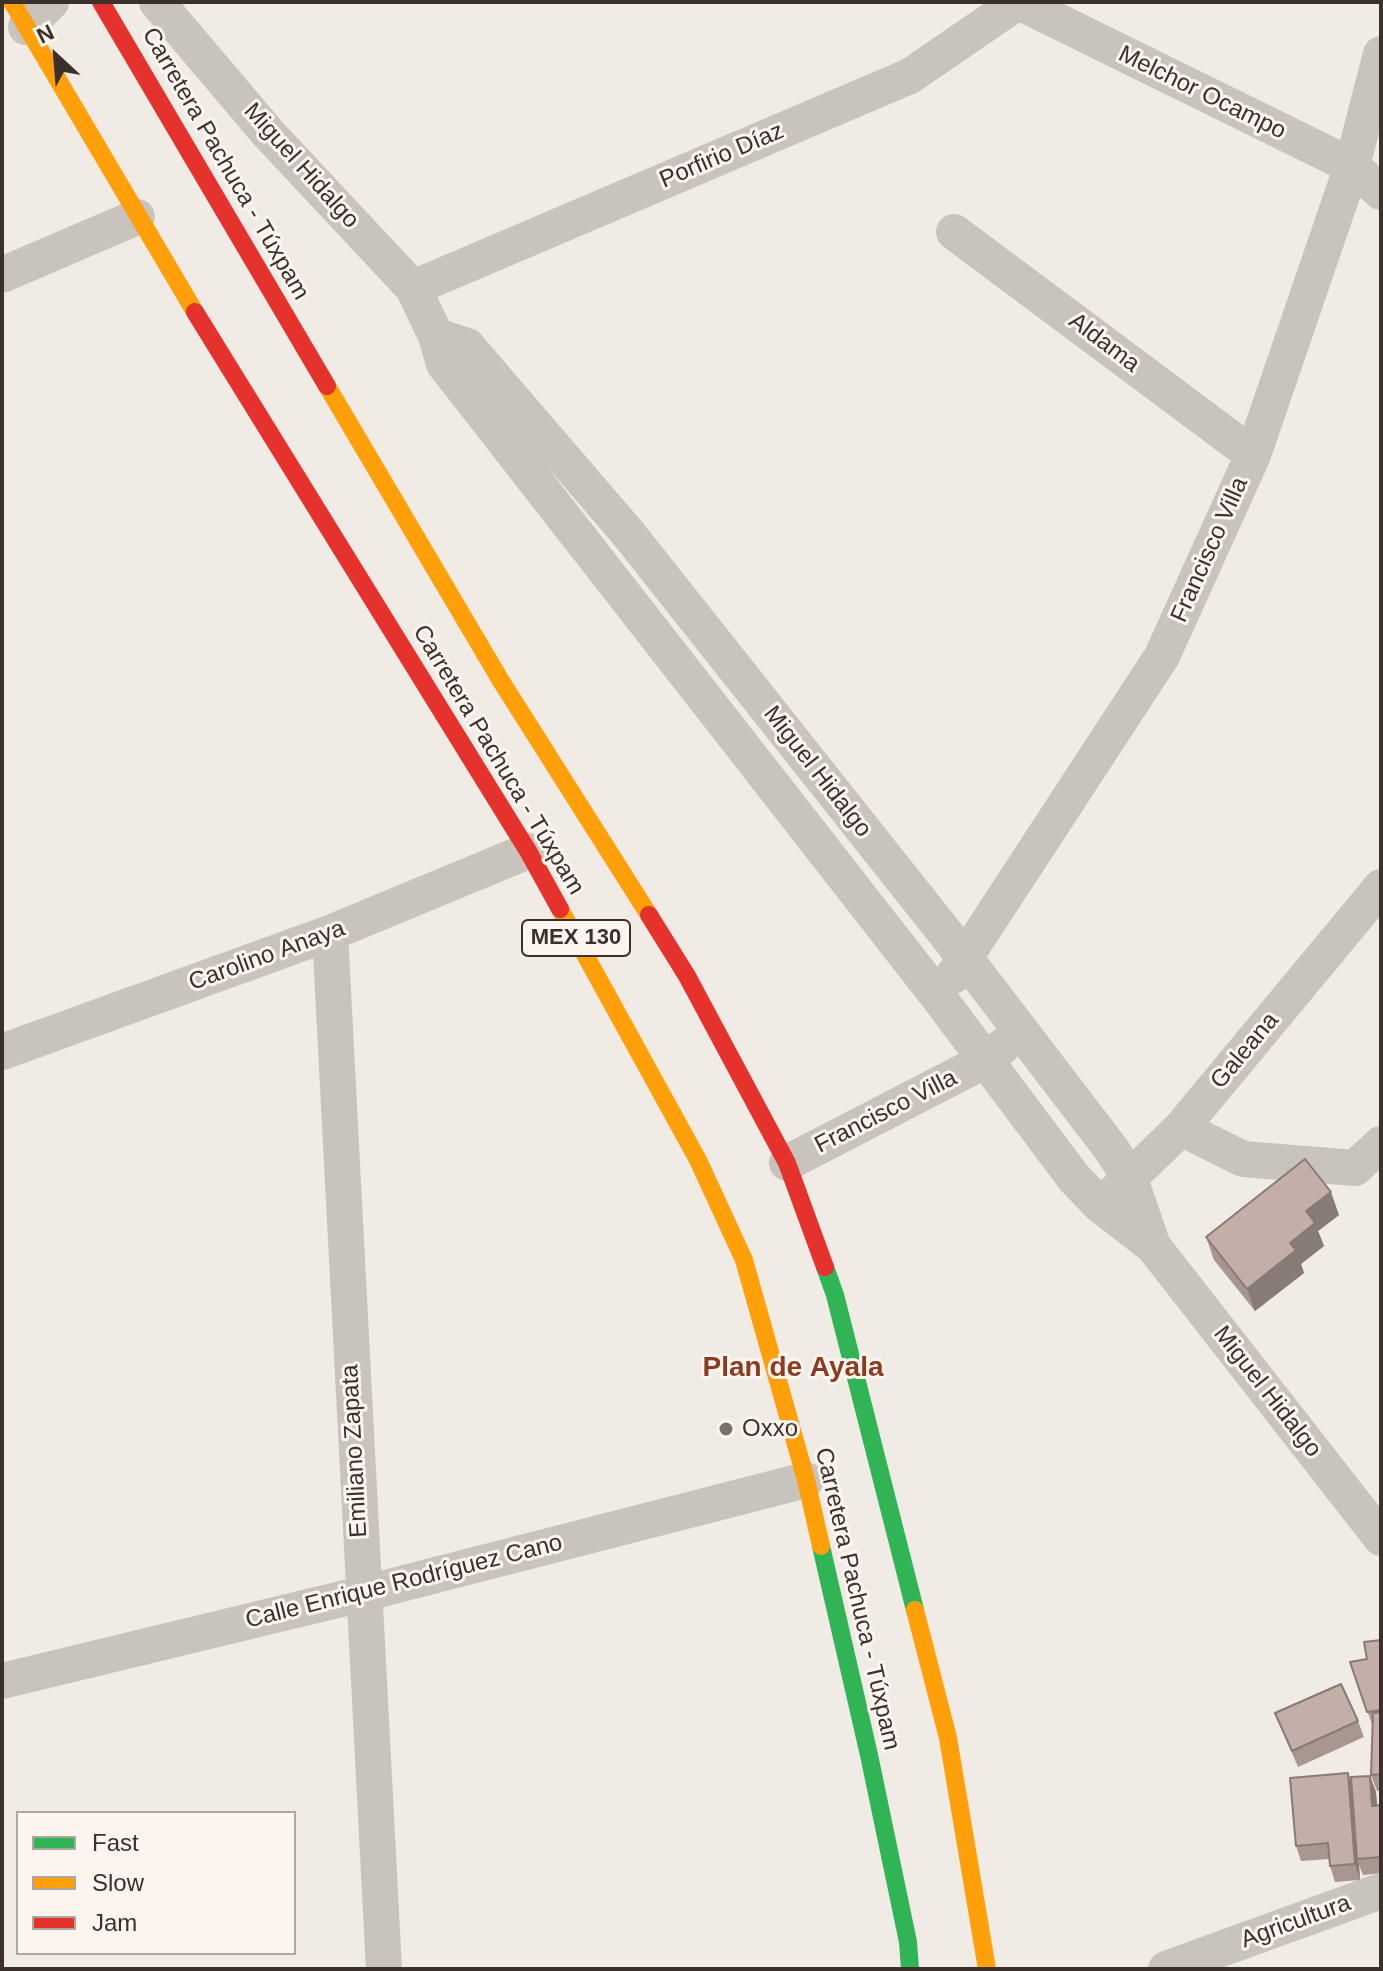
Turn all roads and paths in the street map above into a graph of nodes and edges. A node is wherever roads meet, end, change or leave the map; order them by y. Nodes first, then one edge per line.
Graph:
1 (101, 2) edge
2 (157, 2) edge
3 (1018, 2) edge
4 (30, 10) edge
5 (1381, 54) edge
6 (1352, 166) junction
7 (1381, 192) edge
8 (137, 217) junction
9 (954, 232) dead end
10 (2, 275) edge
11 (413, 288) junction
12 (436, 336) junction
13 (1253, 455) junction
14 (659, 573) junction
15 (626, 598) junction
16 (528, 851) junction
17 (1379, 896) edge
18 (330, 933) junction
19 (965, 958) junction
20 (939, 998) junction
21 (1021, 1032) junction
22 (2, 1052) edge
23 (986, 1060) junction
24 (1181, 1128) junction
25 (1381, 1144) edge
26 (787, 1163) junction
27 (1130, 1179) junction
28 (1100, 1205) junction
29 (1153, 1246) junction
30 (806, 1480) junction
31 (1381, 1538) edge
32 (362, 1594) junction
33 (2, 1681) edge
34 (1381, 1891) edge
35 (384, 1969) edge
36 (910, 1969) edge
37 (987, 1969) edge
38 (1166, 1969) edge

1 - 26 main road, Carretera Pachuca - Túxpam / MEX 130
2 - 11 street, Miguel Hidalgo
3 - 6 street, Melchor Ocampo
3 - 11 street, Porfirio Díaz
4 - 8 main road, Carretera Pachuca - Túxpam / MEX 130
5 - 6 street, Francisco Villa
6 - 7 street, Melchor Ocampo
6 - 13 street, Francisco Villa
8 - 10 street
8 - 16 main road, Carretera Pachuca - Túxpam / MEX 130
9 - 13 street, Aldama
11 - 12 street, Miguel Hidalgo
12 - 14 street, Miguel Hidalgo
12 - 15 street, Miguel Hidalgo
13 - 19 street, Francisco Villa
14 - 15 street
14 - 19 street, Miguel Hidalgo
15 - 20 street, Miguel Hidalgo
16 - 18 street, Carolino Anaya
16 - 30 main road, Carretera Pachuca - Túxpam / MEX 130
17 - 24 street, Galeana
18 - 22 street, Carolino Anaya
18 - 32 street, Emiliano Zapata
19 - 20 street, Francisco Villa
19 - 21 street, Miguel Hidalgo
20 - 23 street, Miguel Hidalgo
21 - 23 street, Francisco Villa
21 - 27 street, Miguel Hidalgo
23 - 26 street, Francisco Villa
23 - 28 street, Miguel Hidalgo
24 - 25 street
24 - 27 street, Galeana
26 - 37 main road, Carretera Pachuca - Túxpam / MEX 130
27 - 28 street, Galeana
27 - 29 street, Miguel Hidalgo
28 - 29 street, Miguel Hidalgo
29 - 31 street, Miguel Hidalgo
30 - 32 street, Calle Enrique Rodríguez Cano
30 - 36 main road, Carretera Pachuca - Túxpam / MEX 130
32 - 33 street, Calle Enrique Rodríguez Cano
32 - 35 street, Emiliano Zapata
34 - 38 street, Agricultura

